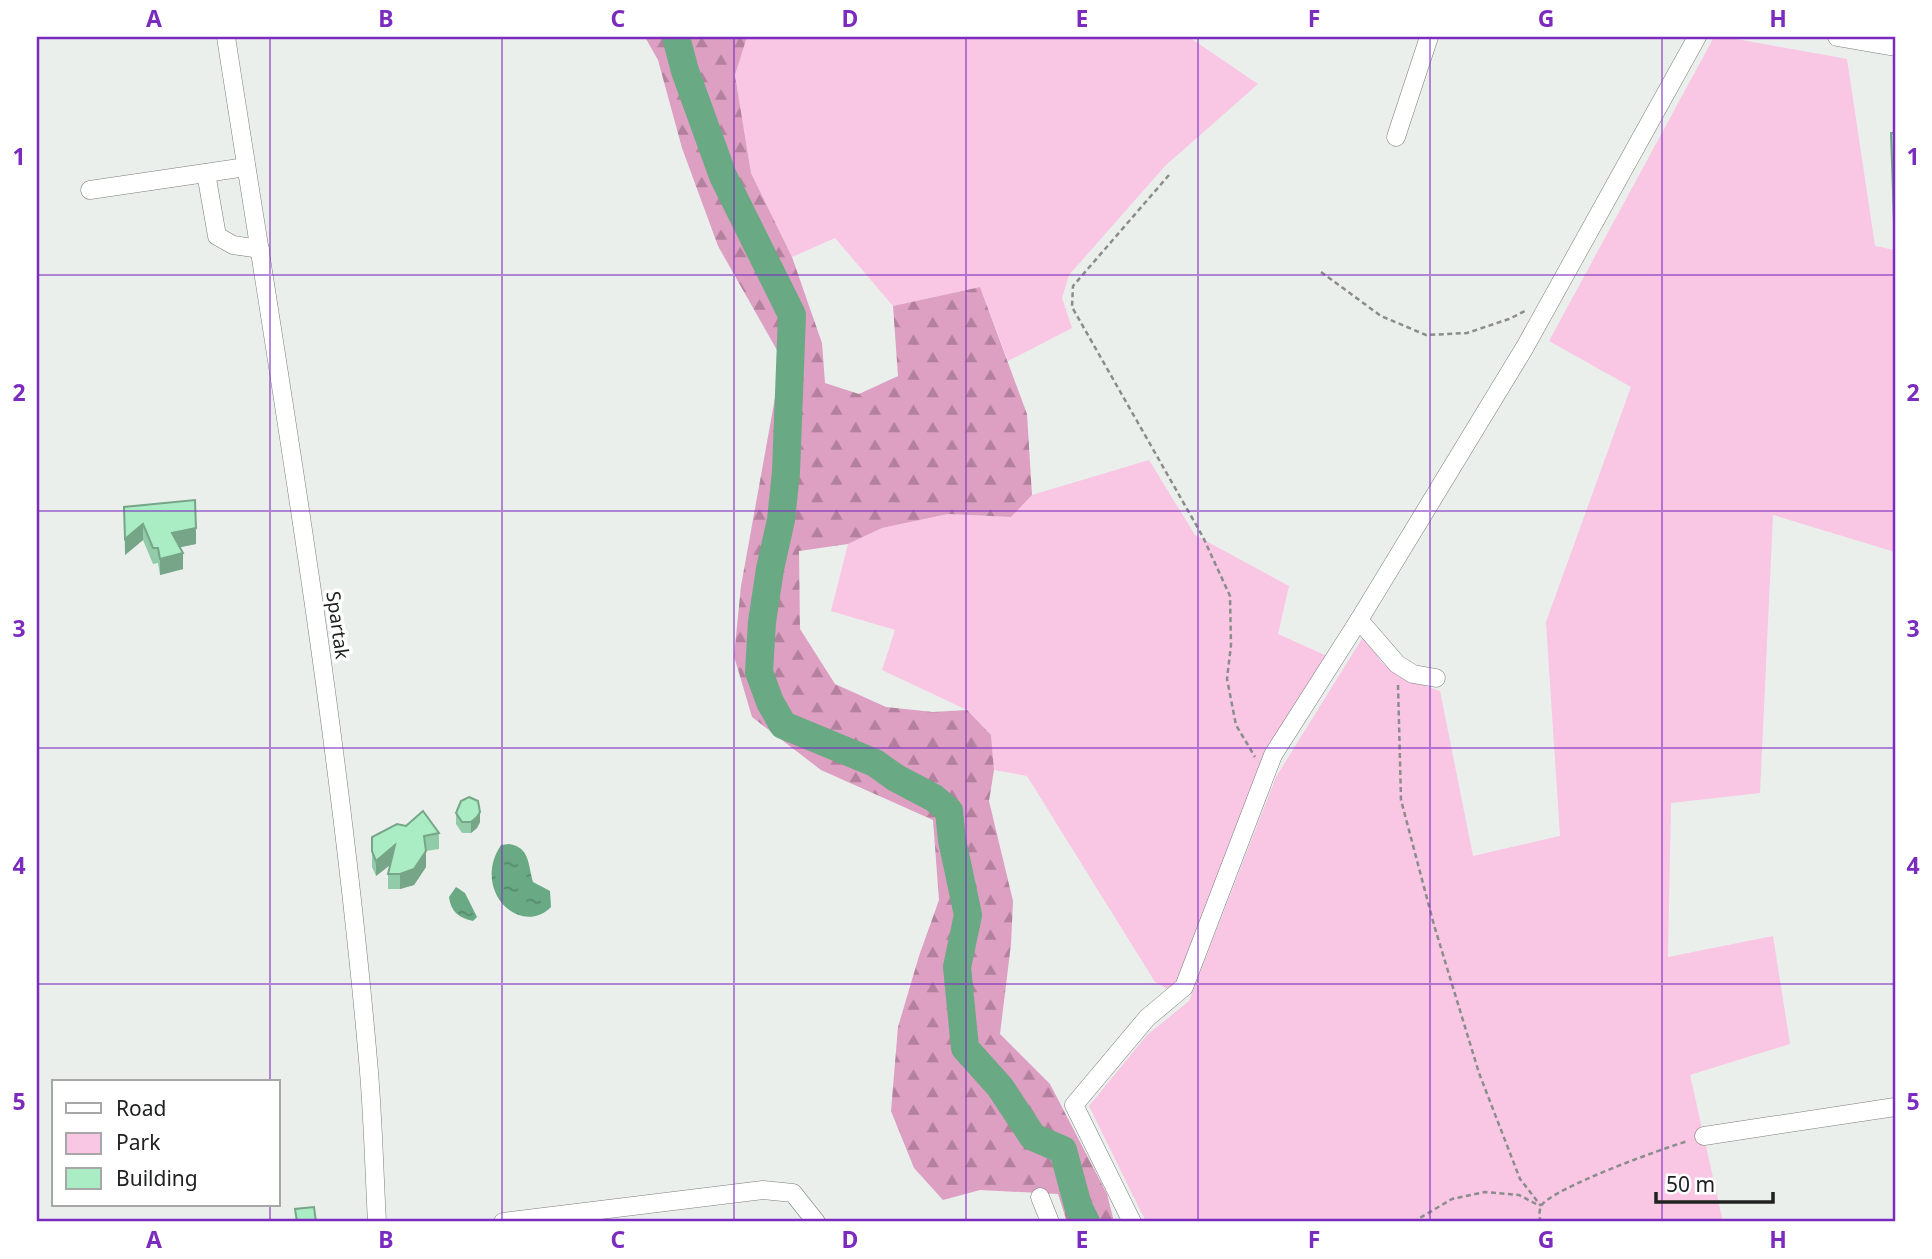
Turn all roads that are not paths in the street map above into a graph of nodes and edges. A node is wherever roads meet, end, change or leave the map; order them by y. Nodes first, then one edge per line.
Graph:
1 (226, 37) edge
2 (1429, 37) edge
3 (1697, 37) edge
4 (1837, 37) edge
5 (1895, 47) edge
6 (1396, 137) dead end
7 (246, 167) junction
8 (206, 173) junction
9 (90, 190) dead end
10 (260, 249) junction
11 (1359, 620) junction
12 (1437, 678) dead end
13 (1895, 1107) edge
14 (1704, 1136) road end
15 (1040, 1197) dead end
16 (377, 1222) edge
17 (503, 1222) edge
18 (816, 1222) edge
19 (1050, 1222) edge
20 (1132, 1222) edge

1 - 7 street, Spartak
2 - 6 street
3 - 11 street
4 - 5 street
7 - 8 street
7 - 10 street, Spartak
8 - 9 street
8 - 10 street
10 - 16 street, Spartak
11 - 12 street
11 - 20 street
13 - 14 street
15 - 19 street
17 - 18 street

